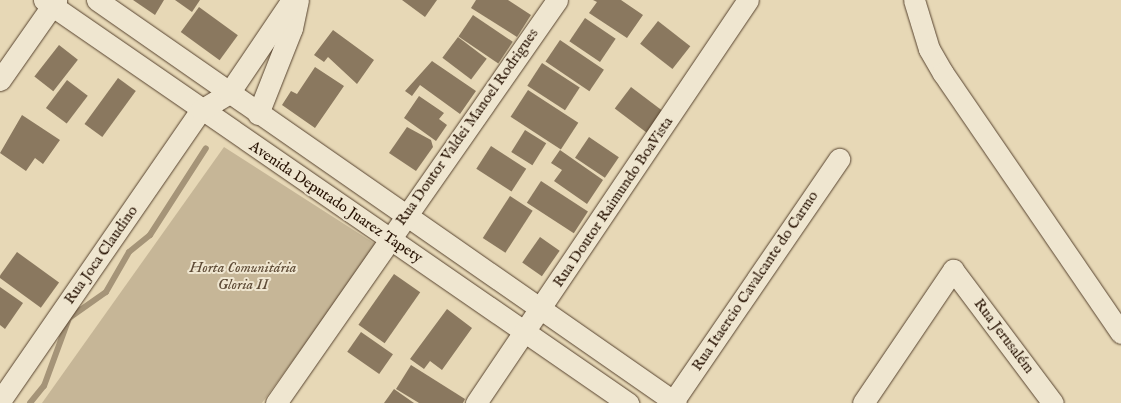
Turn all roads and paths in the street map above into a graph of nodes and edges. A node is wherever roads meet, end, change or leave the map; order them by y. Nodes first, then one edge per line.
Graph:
1 (97, 0) edge
2 (292, 0) edge
3 (298, 0) edge
4 (557, 0) edge
5 (748, 0) edge
6 (914, 0) edge
7 (51, 2) edge
8 (0, 80) edge
9 (229, 93) junction
10 (201, 110) junction
11 (258, 114) junction
12 (838, 159) dead end
13 (403, 217) junction
14 (390, 238) junction
15 (541, 311) junction
16 (525, 332) junction
17 (1121, 333) edge
18 (0, 401) edge
19 (674, 402) edge
20 (276, 403) edge
21 (476, 403) edge
22 (628, 403) edge
23 (863, 403) edge
24 (1052, 403) edge

1 - 9 street, Avenida Deputado Juarez Tapety
2 - 9 street
3 - 11 street
4 - 13 street, Rua Doutor Valdei Manoel Rodrigues
5 - 15 street, Rua Doutor Raimundo BoaVista
6 - 17 street
7 - 8 street
7 - 10 street, Avenida Deputado Juarez Tapety
9 - 10 street
9 - 11 street, Avenida Deputado Juarez Tapety
10 - 14 street, Avenida Deputado Juarez Tapety
10 - 18 street, Rua Joca Claudino
11 - 13 street, Avenida Deputado Juarez Tapety
12 - 19 street, Rua Itaercio Cavalcante do Carmo
13 - 14 street, Rua Doutor Valdei Manoel Rodrigues
13 - 15 street, Avenida Deputado Juarez Tapety
14 - 16 street, Avenida Deputado Juarez Tapety
14 - 20 street, Rua Doutor Valdei Manoel Rodrigues
15 - 16 street, Rua Doutor Raimundo BoaVista
15 - 19 street, Avenida Deputado Juarez Tapety
16 - 21 street, Rua Doutor Raimundo BoaVista
16 - 22 street, Avenida Deputado Juarez Tapety
23 - 24 street, Rua Jerusalém

